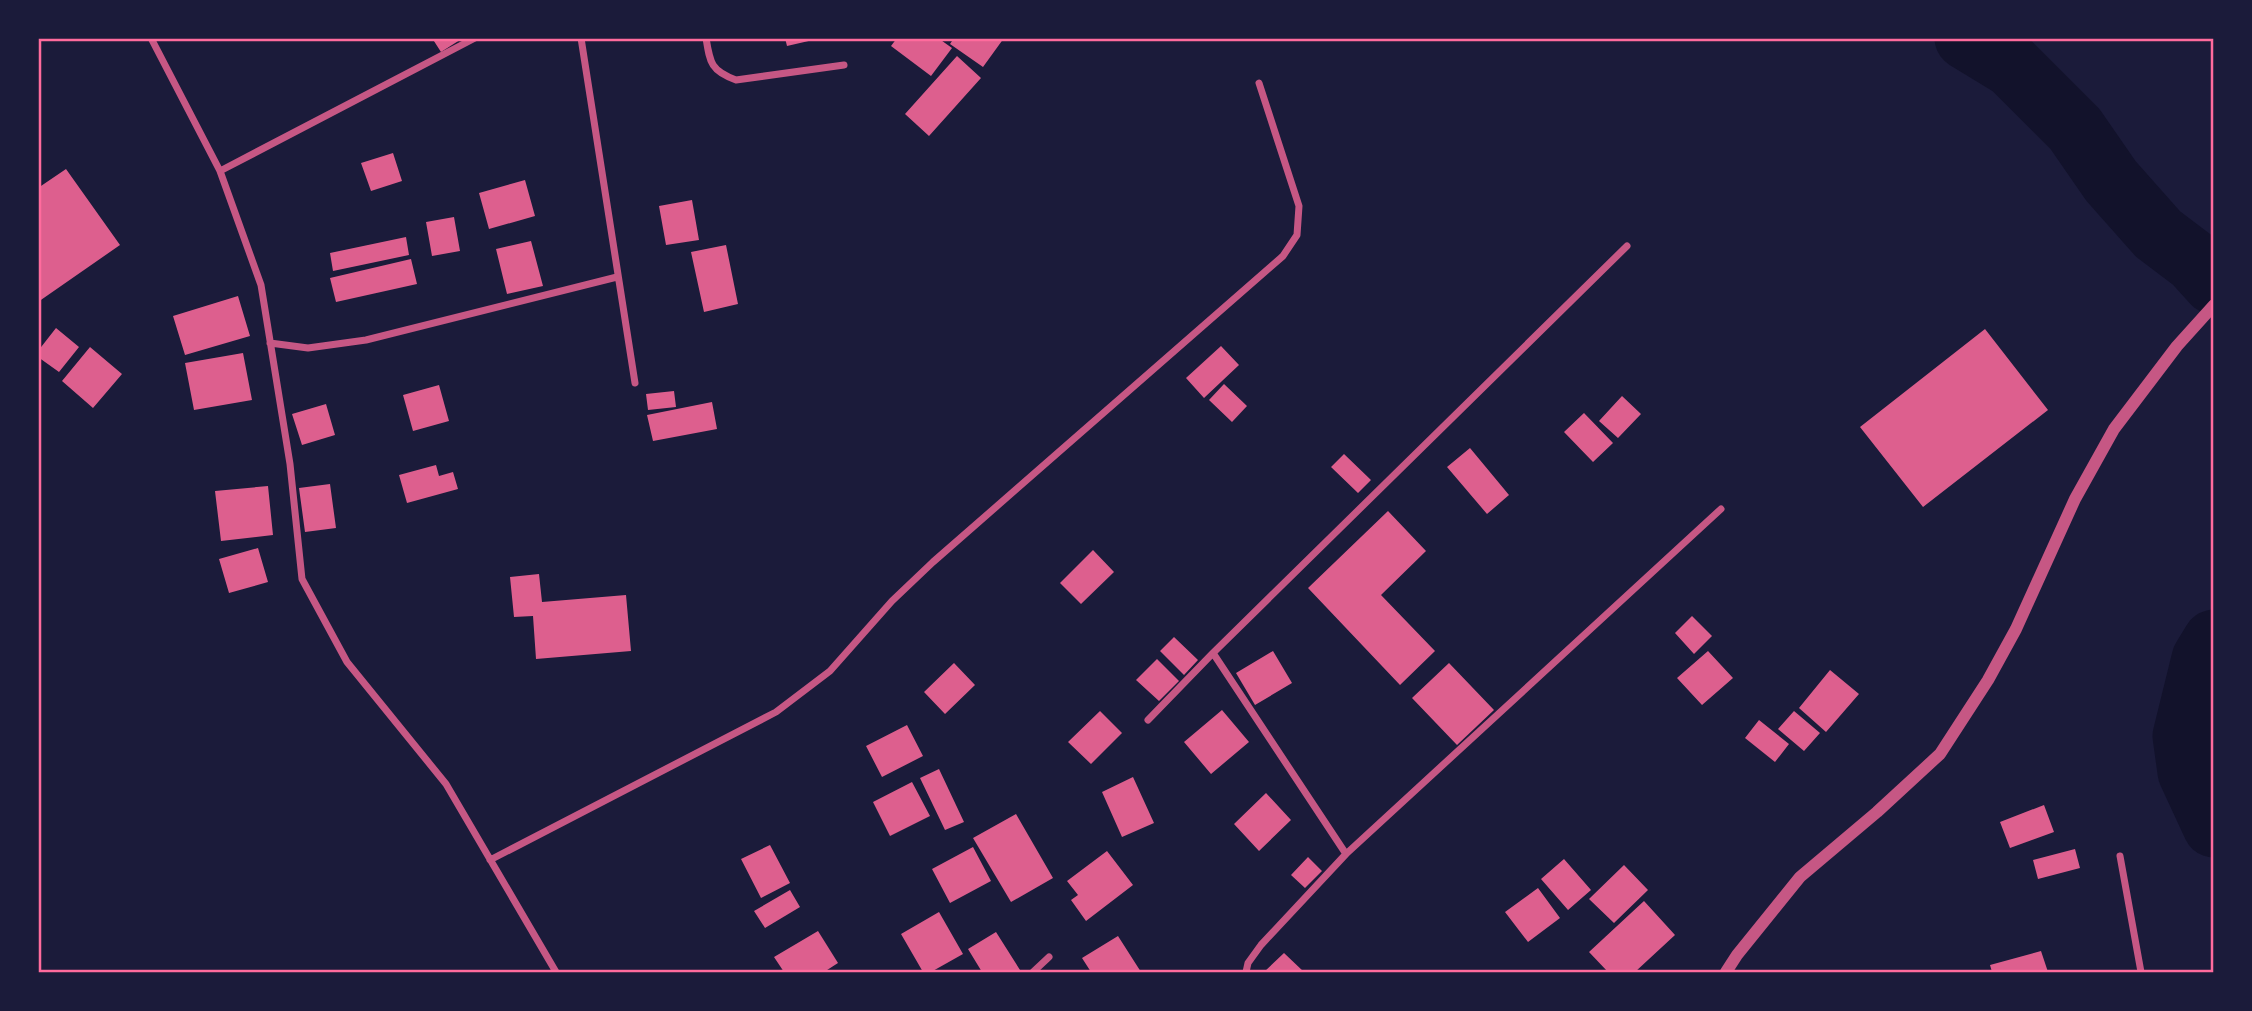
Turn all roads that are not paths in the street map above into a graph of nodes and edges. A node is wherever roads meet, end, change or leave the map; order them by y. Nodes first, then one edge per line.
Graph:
1 (151, 38) edge
2 (475, 38) edge
3 (581, 38) edge
4 (706, 38) edge
5 (844, 65) dead end
6 (1259, 83) dead end
7 (220, 171) junction
8 (1627, 246) dead end
9 (617, 276) junction
10 (2214, 305) edge
11 (270, 343) junction
12 (635, 383) dead end
13 (1721, 509) dead end
14 (1213, 653) junction
15 (1148, 720) dead end
16 (1346, 854) junction
17 (2120, 856) dead end
18 (490, 860) junction
19 (1049, 957) dead end
20 (556, 972) edge
21 (1033, 972) edge
22 (1246, 972) edge
23 (1726, 972) edge
24 (2141, 972) edge

1 - 7 street
2 - 7 street
3 - 9 street
4 - 5 street
6 - 18 street
7 - 11 street
8 - 14 street
9 - 11 street
9 - 12 street
10 - 23 street
11 - 18 street
13 - 16 street
14 - 15 street
14 - 16 street
16 - 22 street
17 - 24 street
18 - 20 street
19 - 21 street

